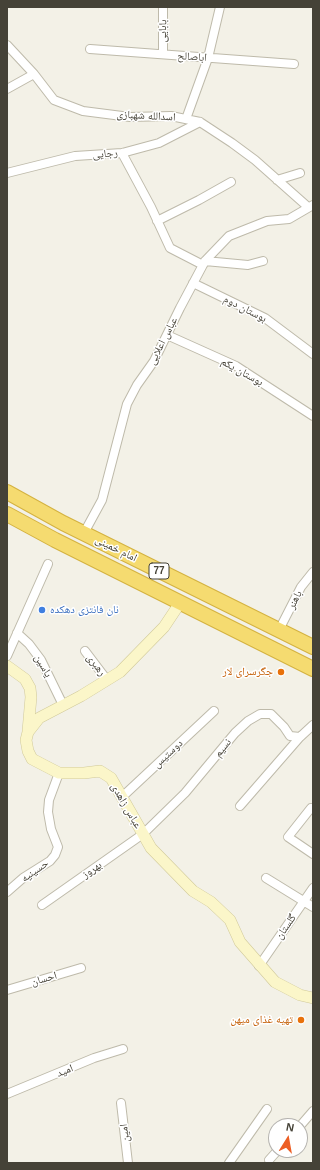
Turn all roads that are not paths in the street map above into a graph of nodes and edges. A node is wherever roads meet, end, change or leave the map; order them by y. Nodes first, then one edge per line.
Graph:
1 (163, 7) edge
2 (220, 7) edge
3 (7, 45) edge
4 (90, 49) dead end
5 (163, 54) junction
6 (208, 58) junction
7 (294, 64) dead end
8 (34, 74) junction
9 (7, 89) edge
10 (186, 119) junction
11 (200, 122) junction
12 (122, 152) junction
13 (300, 172) dead end
14 (7, 173) edge
15 (277, 180) junction
16 (231, 182) dead end
17 (310, 206) edge
18 (157, 221) junction
19 (263, 262) dead end
20 (204, 263) junction
21 (193, 283) junction
22 (167, 335) junction
23 (313, 354) edge
24 (313, 416) edge
25 (7, 492) edge
26 (7, 514) edge
27 (84, 533) junction
28 (48, 564) dead end
29 (313, 572) edge
30 (180, 603) junction
31 (279, 630) junction
32 (17, 633) junction
33 (313, 647) edge
34 (85, 651) dead end
35 (7, 656) edge
36 (7, 666) edge
37 (313, 669) edge
38 (107, 680) junction
39 (63, 705) junction
40 (214, 711) dead end
41 (313, 725) edge
42 (28, 732) junction
43 (300, 737) junction
44 (59, 774) junction
45 (122, 798) junction
46 (240, 806) dead end
47 (311, 808) dead end
48 (143, 834) junction
49 (313, 854) edge
50 (266, 878) dead end
51 (313, 888) edge
52 (7, 892) edge
53 (304, 901) junction
54 (42, 905) dead end
55 (313, 907) edge
56 (259, 966) junction
57 (81, 968) dead end
58 (7, 990) edge
59 (313, 998) edge
60 (123, 1049) dead end
61 (7, 1094) edge
62 (121, 1103) dead end
63 (267, 1109) dead end
64 (128, 1163) edge
65 (229, 1163) edge

1 - 5 street, بابایی
2 - 6 street
3 - 8 street, اسدالله شهبازی
4 - 5 street, اباصالح
5 - 6 street, اباصالح
6 - 7 street, اباصالح
6 - 10 street
8 - 9 street
8 - 10 street, اسدالله شهبازی
10 - 11 street, اسدالله شهبازی
11 - 12 street, رجایی
11 - 15 street, اسدالله شهبازی
12 - 14 street, رجایی
12 - 18 street
13 - 15 street
15 - 17 street, اسدالله شهبازی
16 - 18 street
17 - 20 street, عباس اعلایی
18 - 20 street
19 - 20 street
20 - 21 street, عباس اعلایی
21 - 22 street, عباس اعلایی
21 - 23 street, بوستان دوم
22 - 24 street, بوستان یکم
22 - 27 street, عباس اعلایی
25 - 27 highway, امام خمینی / 77
26 - 30 highway, امام خمینی / 77
27 - 31 highway, امام خمینی / 77
28 - 32 street
29 - 31 street, باهنر
30 - 37 highway, امام خمینی / 77
30 - 38 street
31 - 33 highway, امام خمینی / 77
32 - 35 street
32 - 39 street, یاسین
34 - 38 street, رهبری
36 - 42 street
38 - 39 street
39 - 42 street
40 - 45 street, دوستیس
41 - 43 street
42 - 44 street
43 - 46 street
43 - 48 street, نسیم
44 - 45 street, عباس زاهدی
44 - 52 street, حسینیه
45 - 48 street, عباس زاهدی
47 - 49 street
48 - 54 street, بهروز
48 - 56 street, عباس زاهدی
50 - 53 street
51 - 53 street, گلستان
53 - 55 street
53 - 56 street, گلستان
56 - 59 street, عباس زاهدی
57 - 58 street, احسان
60 - 61 street, امید
62 - 64 street, امین
63 - 65 street

